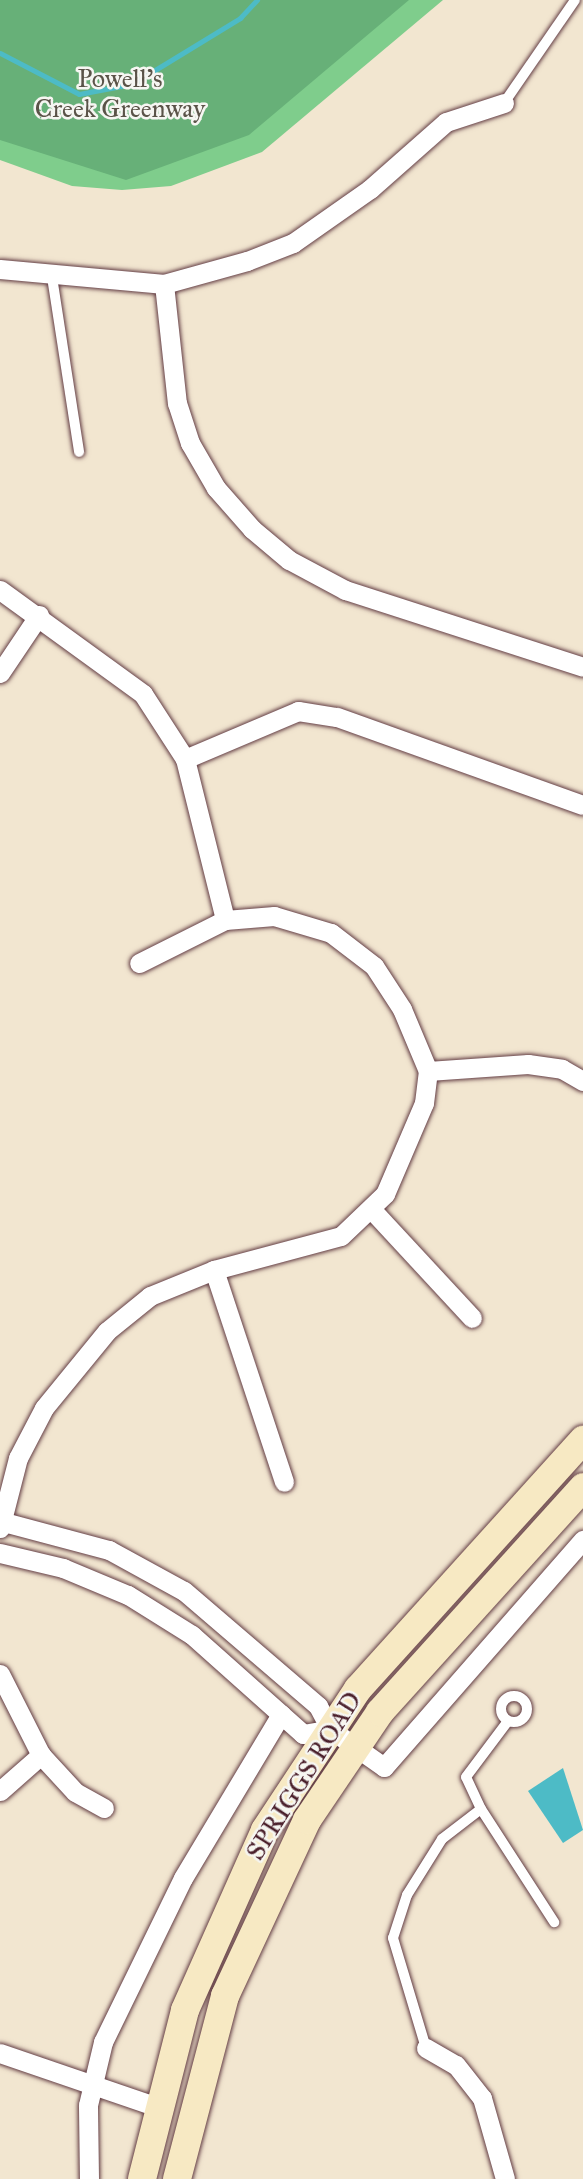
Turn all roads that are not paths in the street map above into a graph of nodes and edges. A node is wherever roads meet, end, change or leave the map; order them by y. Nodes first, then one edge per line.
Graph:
1 (575, 0) edge
2 (503, 103) joint
3 (0, 269) edge
4 (52, 277) junction
5 (164, 284) junction
6 (79, 452) dead end
7 (0, 590) edge
8 (39, 615) junction
9 (583, 667) edge
10 (0, 673) edge
11 (185, 759) junction
12 (583, 805) edge
13 (225, 920) junction
14 (139, 962) dead end
15 (428, 1071) junction
16 (583, 1081) edge
17 (372, 1210) junction
18 (214, 1270) junction
19 (472, 1318) dead end
20 (583, 1440) edge
21 (284, 1482) dead end
22 (583, 1487) edge
23 (0, 1523) edge
24 (583, 1540) edge
25 (0, 1553) edge
26 (0, 1674) edge
27 (281, 1714) junction
28 (508, 1721) dead end
29 (330, 1730) junction
30 (355, 1746) junction
31 (41, 1755) junction
32 (0, 1791) edge
33 (104, 1808) dead end
34 (481, 1810) junction
35 (554, 1922) dead end
36 (426, 2048) joint
37 (0, 2053) edge
38 (90, 2084) junction
39 (158, 2107) junction
40 (89, 2179) edge
41 (142, 2179) edge
42 (177, 2179) edge
43 (505, 2179) edge

1 - 2 lane
2 - 5 street
3 - 4 street
4 - 5 street
4 - 6 lane
5 - 9 street
7 - 8 street
8 - 10 street
8 - 11 street
11 - 12 street
11 - 13 street
13 - 14 street
13 - 15 street
15 - 16 street
15 - 17 street
17 - 18 street
17 - 19 street
18 - 21 street
18 - 23 street
20 - 29 main road, SPRIGGS ROAD
22 - 30 main road, SPRIGGS ROAD
23 - 29 street
24 - 30 street
25 - 27 street
26 - 31 street
27 - 29 street
27 - 38 street
28 - 34 lane
29 - 30 street
29 - 39 main road, SPRIGGS ROAD
30 - 42 main road, SPRIGGS ROAD
31 - 32 street
31 - 33 street
34 - 35 lane
34 - 36 lane
36 - 43 street
37 - 38 street
38 - 39 street
38 - 40 street
39 - 41 main road, SPRIGGS ROAD

